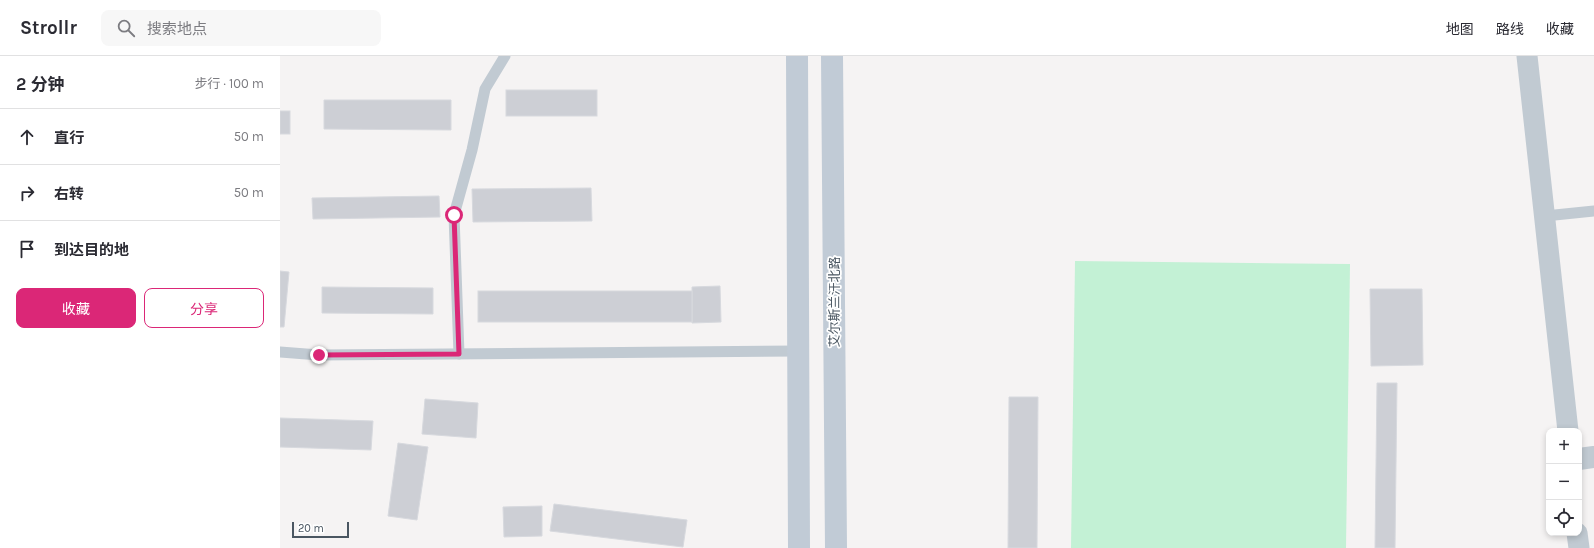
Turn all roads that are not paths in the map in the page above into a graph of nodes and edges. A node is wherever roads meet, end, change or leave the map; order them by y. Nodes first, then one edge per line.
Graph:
1 (505, 56) edge
2 (797, 56) edge
3 (832, 56) edge
4 (1527, 56) edge
5 (1594, 211) edge
6 (1545, 216) junction
7 (798, 351) junction
8 (280, 352) edge
9 (459, 354) junction
10 (1568, 428) edge
11 (1594, 457) edge
12 (1582, 459) edge
13 (1577, 536) edge
14 (799, 548) edge
15 (836, 548) edge
16 (1578, 548) edge

1 - 9 lane
2 - 7 main road
3 - 15 main road, 艾尔斯兰汗北路
4 - 6 street
5 - 6 lane
6 - 10 street
7 - 9 lane
7 - 14 main road
8 - 9 lane
11 - 12 street
13 - 16 street

